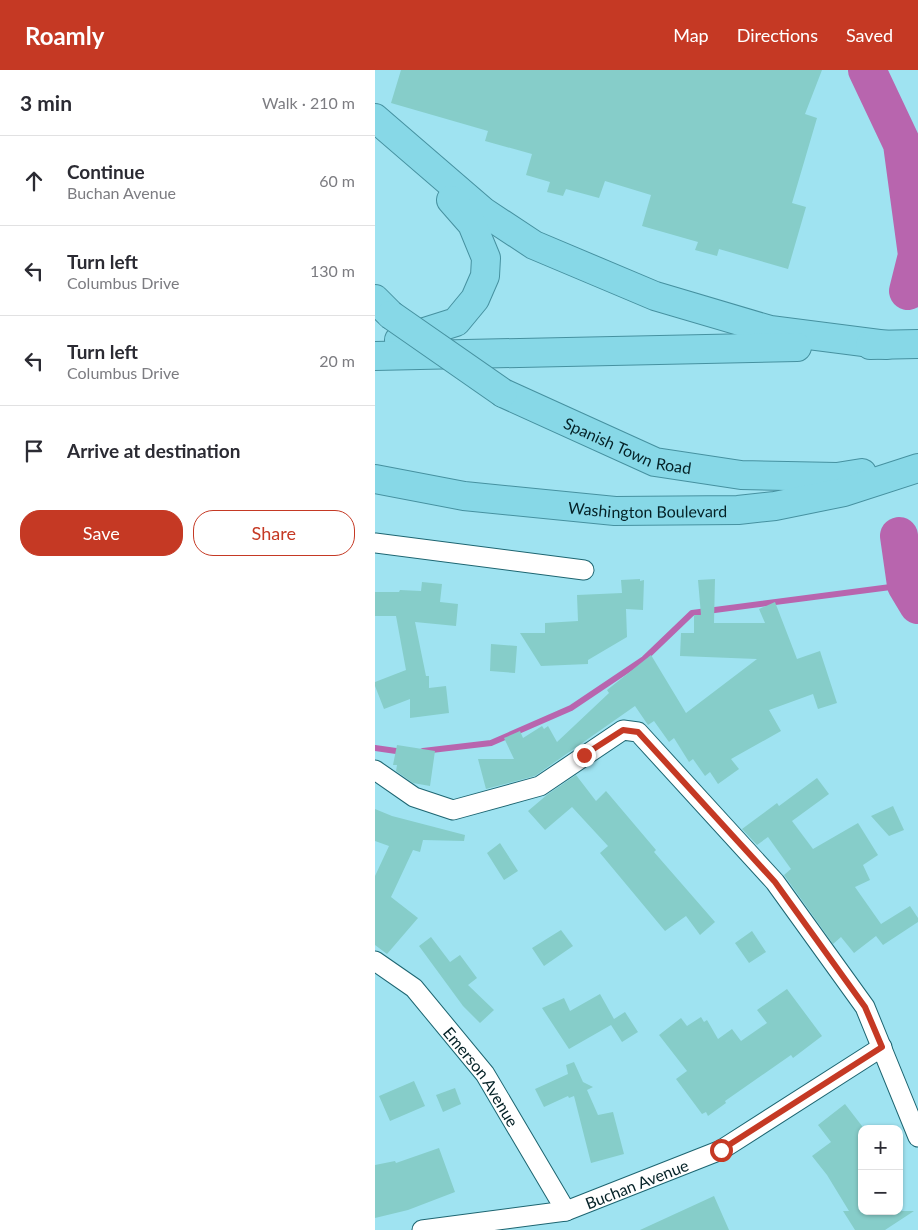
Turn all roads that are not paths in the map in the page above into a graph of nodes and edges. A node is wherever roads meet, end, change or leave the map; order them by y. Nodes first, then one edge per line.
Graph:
1 (375, 118) edge
2 (403, 143) junction
3 (383, 307) edge
4 (375, 341) edge
5 (918, 344) edge
6 (887, 345) junction
7 (375, 356) edge
8 (918, 467) edge
9 (375, 479) edge
10 (375, 543) edge
11 (584, 570) dead end
12 (375, 770) edge
13 (375, 961) edge
14 (882, 1047) junction
15 (918, 1137) edge
16 (566, 1211) junction
17 (422, 1230) edge

1 - 2 highway
2 - 4 highway
2 - 6 highway
3 - 8 highway, Spanish Town Road, bridge
5 - 6 highway
6 - 7 highway
8 - 9 highway, Washington Boulevard
10 - 11 street
12 - 14 street
13 - 16 street, Emerson Avenue
14 - 15 street
14 - 16 street, Buchan Avenue
16 - 17 street, Buchan Avenue

